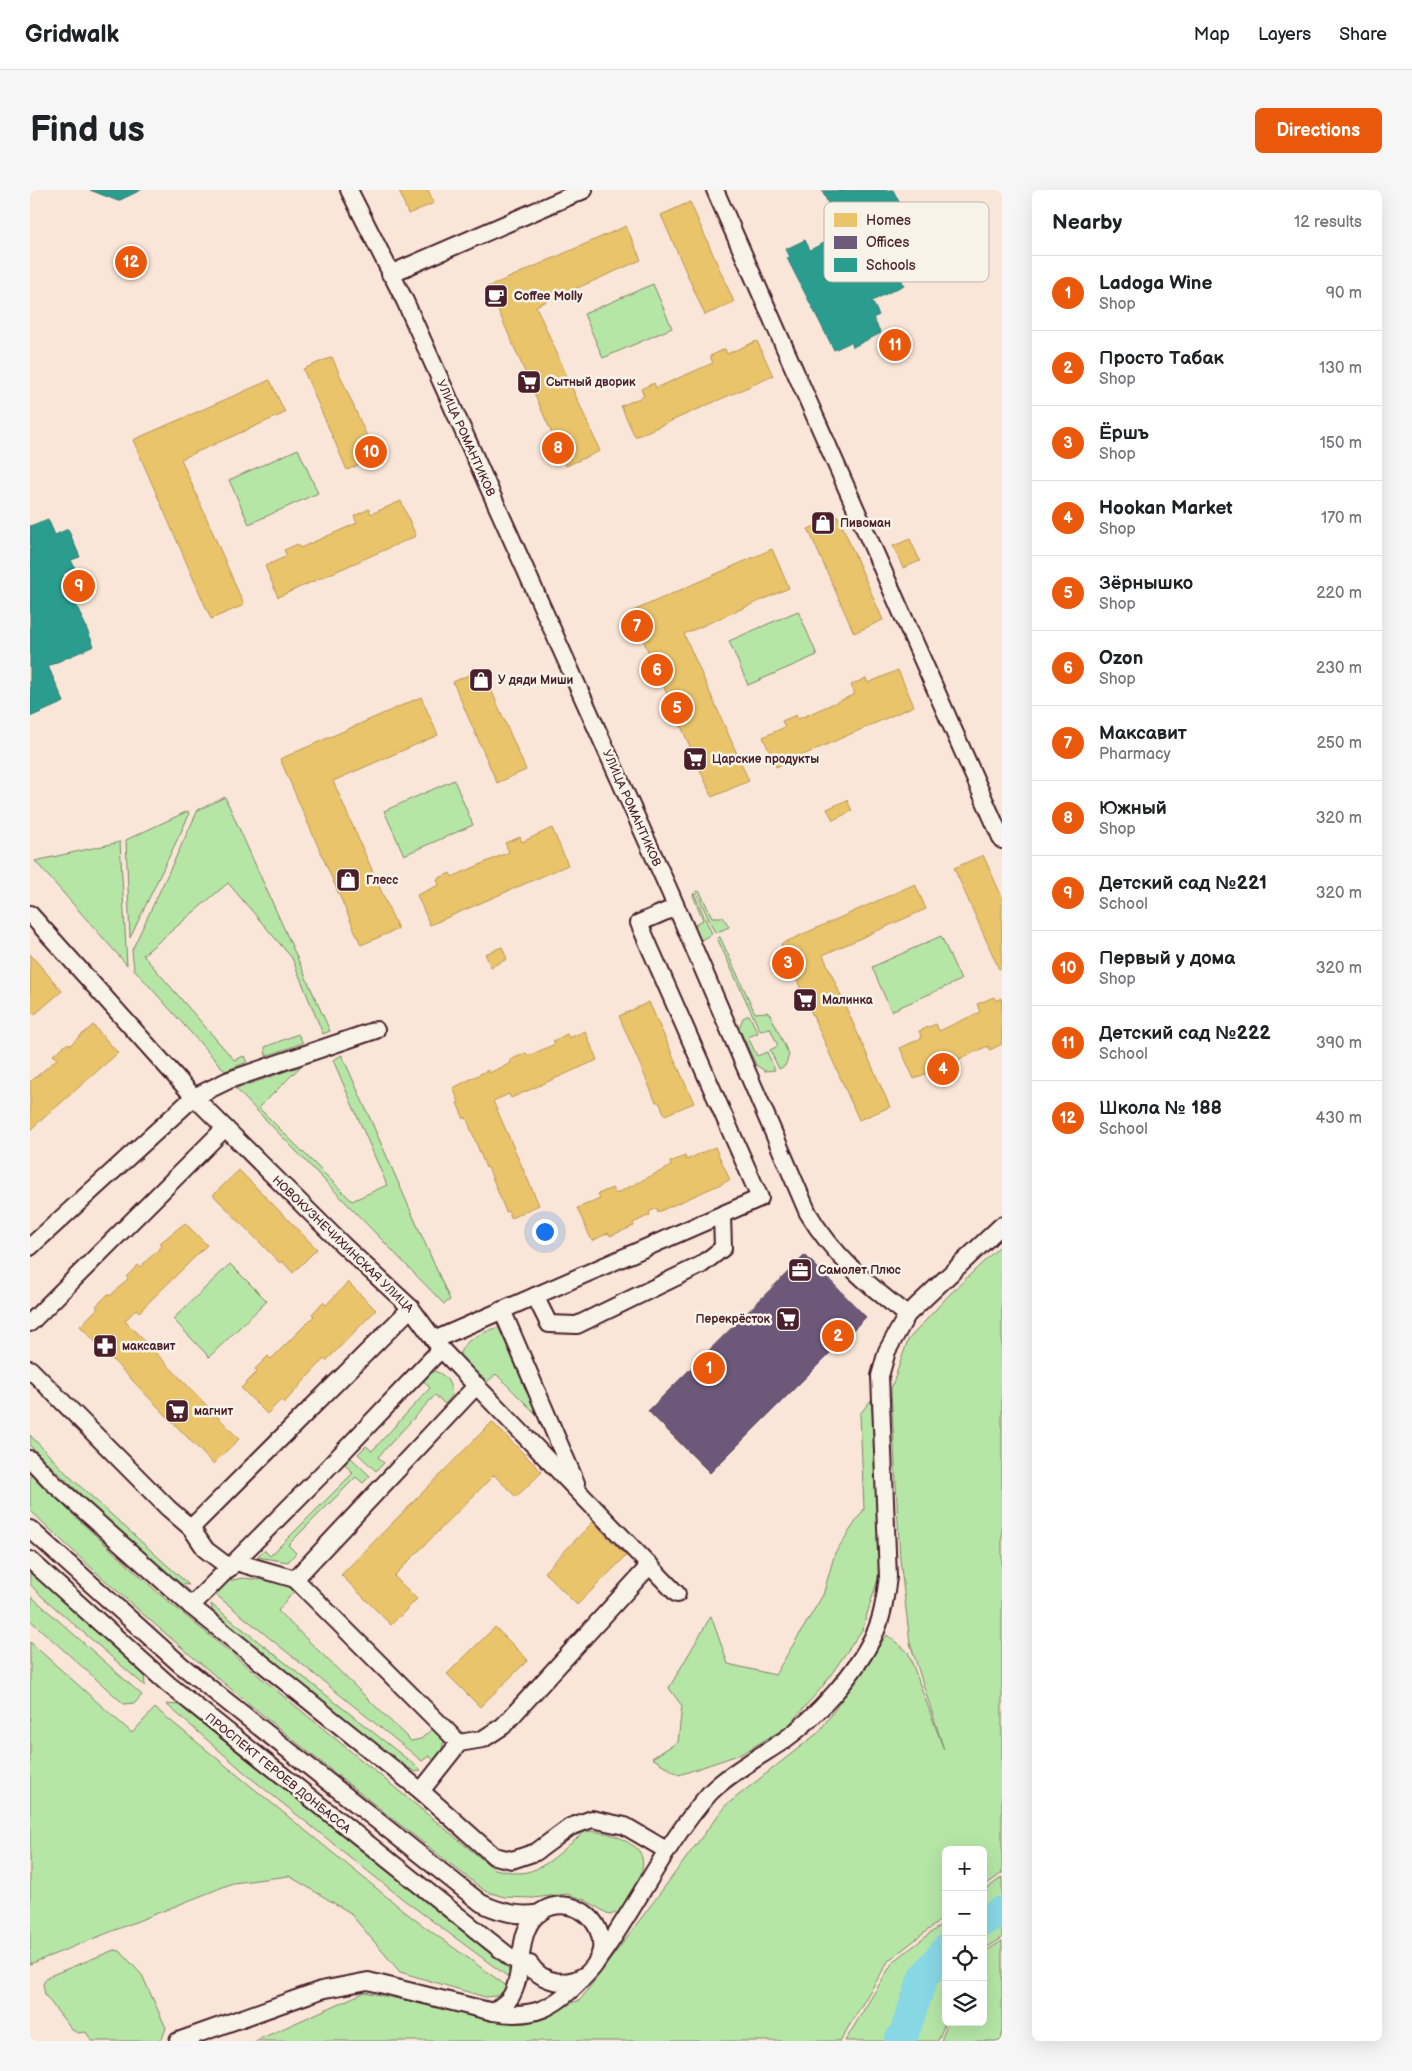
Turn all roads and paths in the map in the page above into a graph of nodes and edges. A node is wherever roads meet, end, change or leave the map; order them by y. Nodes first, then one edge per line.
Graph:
1 (349, 190) edge
2 (584, 190) edge
3 (715, 190) edge
4 (390, 274) junction
5 (1002, 840) edge
6 (676, 907) junction
7 (30, 914) edge
8 (376, 1030) dead end
9 (194, 1097) junction
10 (225, 1128) junction
11 (722, 1214) junction
12 (1002, 1225) edge
13 (30, 1247) edge
14 (535, 1296) junction
15 (411, 1308) junction
16 (502, 1310) junction
17 (907, 1315) junction
18 (30, 1323) edge
19 (438, 1344) junction
20 (30, 1370) edge
21 (477, 1386) junction
22 (30, 1459) edge
23 (580, 1492) junction
24 (191, 1528) junction
25 (30, 1529) edge
26 (30, 1560) edge
27 (233, 1565) junction
28 (650, 1565) junction
29 (295, 1579) junction
30 (677, 1594) dead end
31 (191, 1606) junction
32 (459, 1744) junction
33 (421, 1791) junction
34 (666, 1850) junction
35 (540, 1913) junction
36 (593, 1920) junction
37 (626, 1920) junction
38 (524, 1941) junction
39 (520, 1963) junction
40 (593, 1967) junction
41 (537, 1973) junction
42 (493, 2012) junction
43 (178, 2041) edge

1 - 4 street, УЛИЦА РОМАНТИКОВ
2 - 4 street
3 - 5 street
4 - 6 street, УЛИЦА РОМАНТИКОВ
6 - 11 street
6 - 17 street, УЛИЦА РОМАНТИКОВ
7 - 9 street, НОВОКУЗНЕЧИХИНСКАЯ УЛИЦА
8 - 9 street
9 - 10 street, НОВОКУЗНЕЧИХИНСКАЯ УЛИЦА
9 - 13 street
10 - 15 street, НОВОКУЗНЕЧИХИНСКАЯ УЛИЦА
10 - 18 street
11 - 14 street
11 - 14 street
12 - 17 street
14 - 16 street
15 - 19 street, НОВОКУЗНЕЧИХИНСКАЯ УЛИЦА
15 - 24 street
16 - 19 street
16 - 23 street
17 - 34 street
19 - 21 street, НОВОКУЗНЕЧИХИНСКАЯ УЛИЦА
19 - 27 street
20 - 24 street
21 - 23 street, НОВОКУЗНЕЧИХИНСКАЯ УЛИЦА
21 - 29 street
22 - 31 street
23 - 28 street, НОВОКУЗНЕЧИХИНСКАЯ УЛИЦА
24 - 27 street
25 - 35 street, ПРОСПЕКТ ГЕРОЕВ ДОНБАССА
26 - 39 street, ПРОСПЕКТ ГЕРОЕВ ДОНБАССА
27 - 29 street
27 - 31 street
28 - 30 street, НОВОКУЗНЕЧИХИНСКАЯ УЛИЦА
28 - 32 street
29 - 32 street
31 - 33 street
32 - 33 street
33 - 34 street
34 - 37 street
35 - 36 street
35 - 38 street
36 - 37 street
36 - 40 street
37 - 40 street
38 - 39 street
38 - 41 street
39 - 41 street, ПРОСПЕКТ ГЕРОЕВ ДОНБАССА
39 - 42 street
40 - 41 street
40 - 42 street
42 - 43 street

